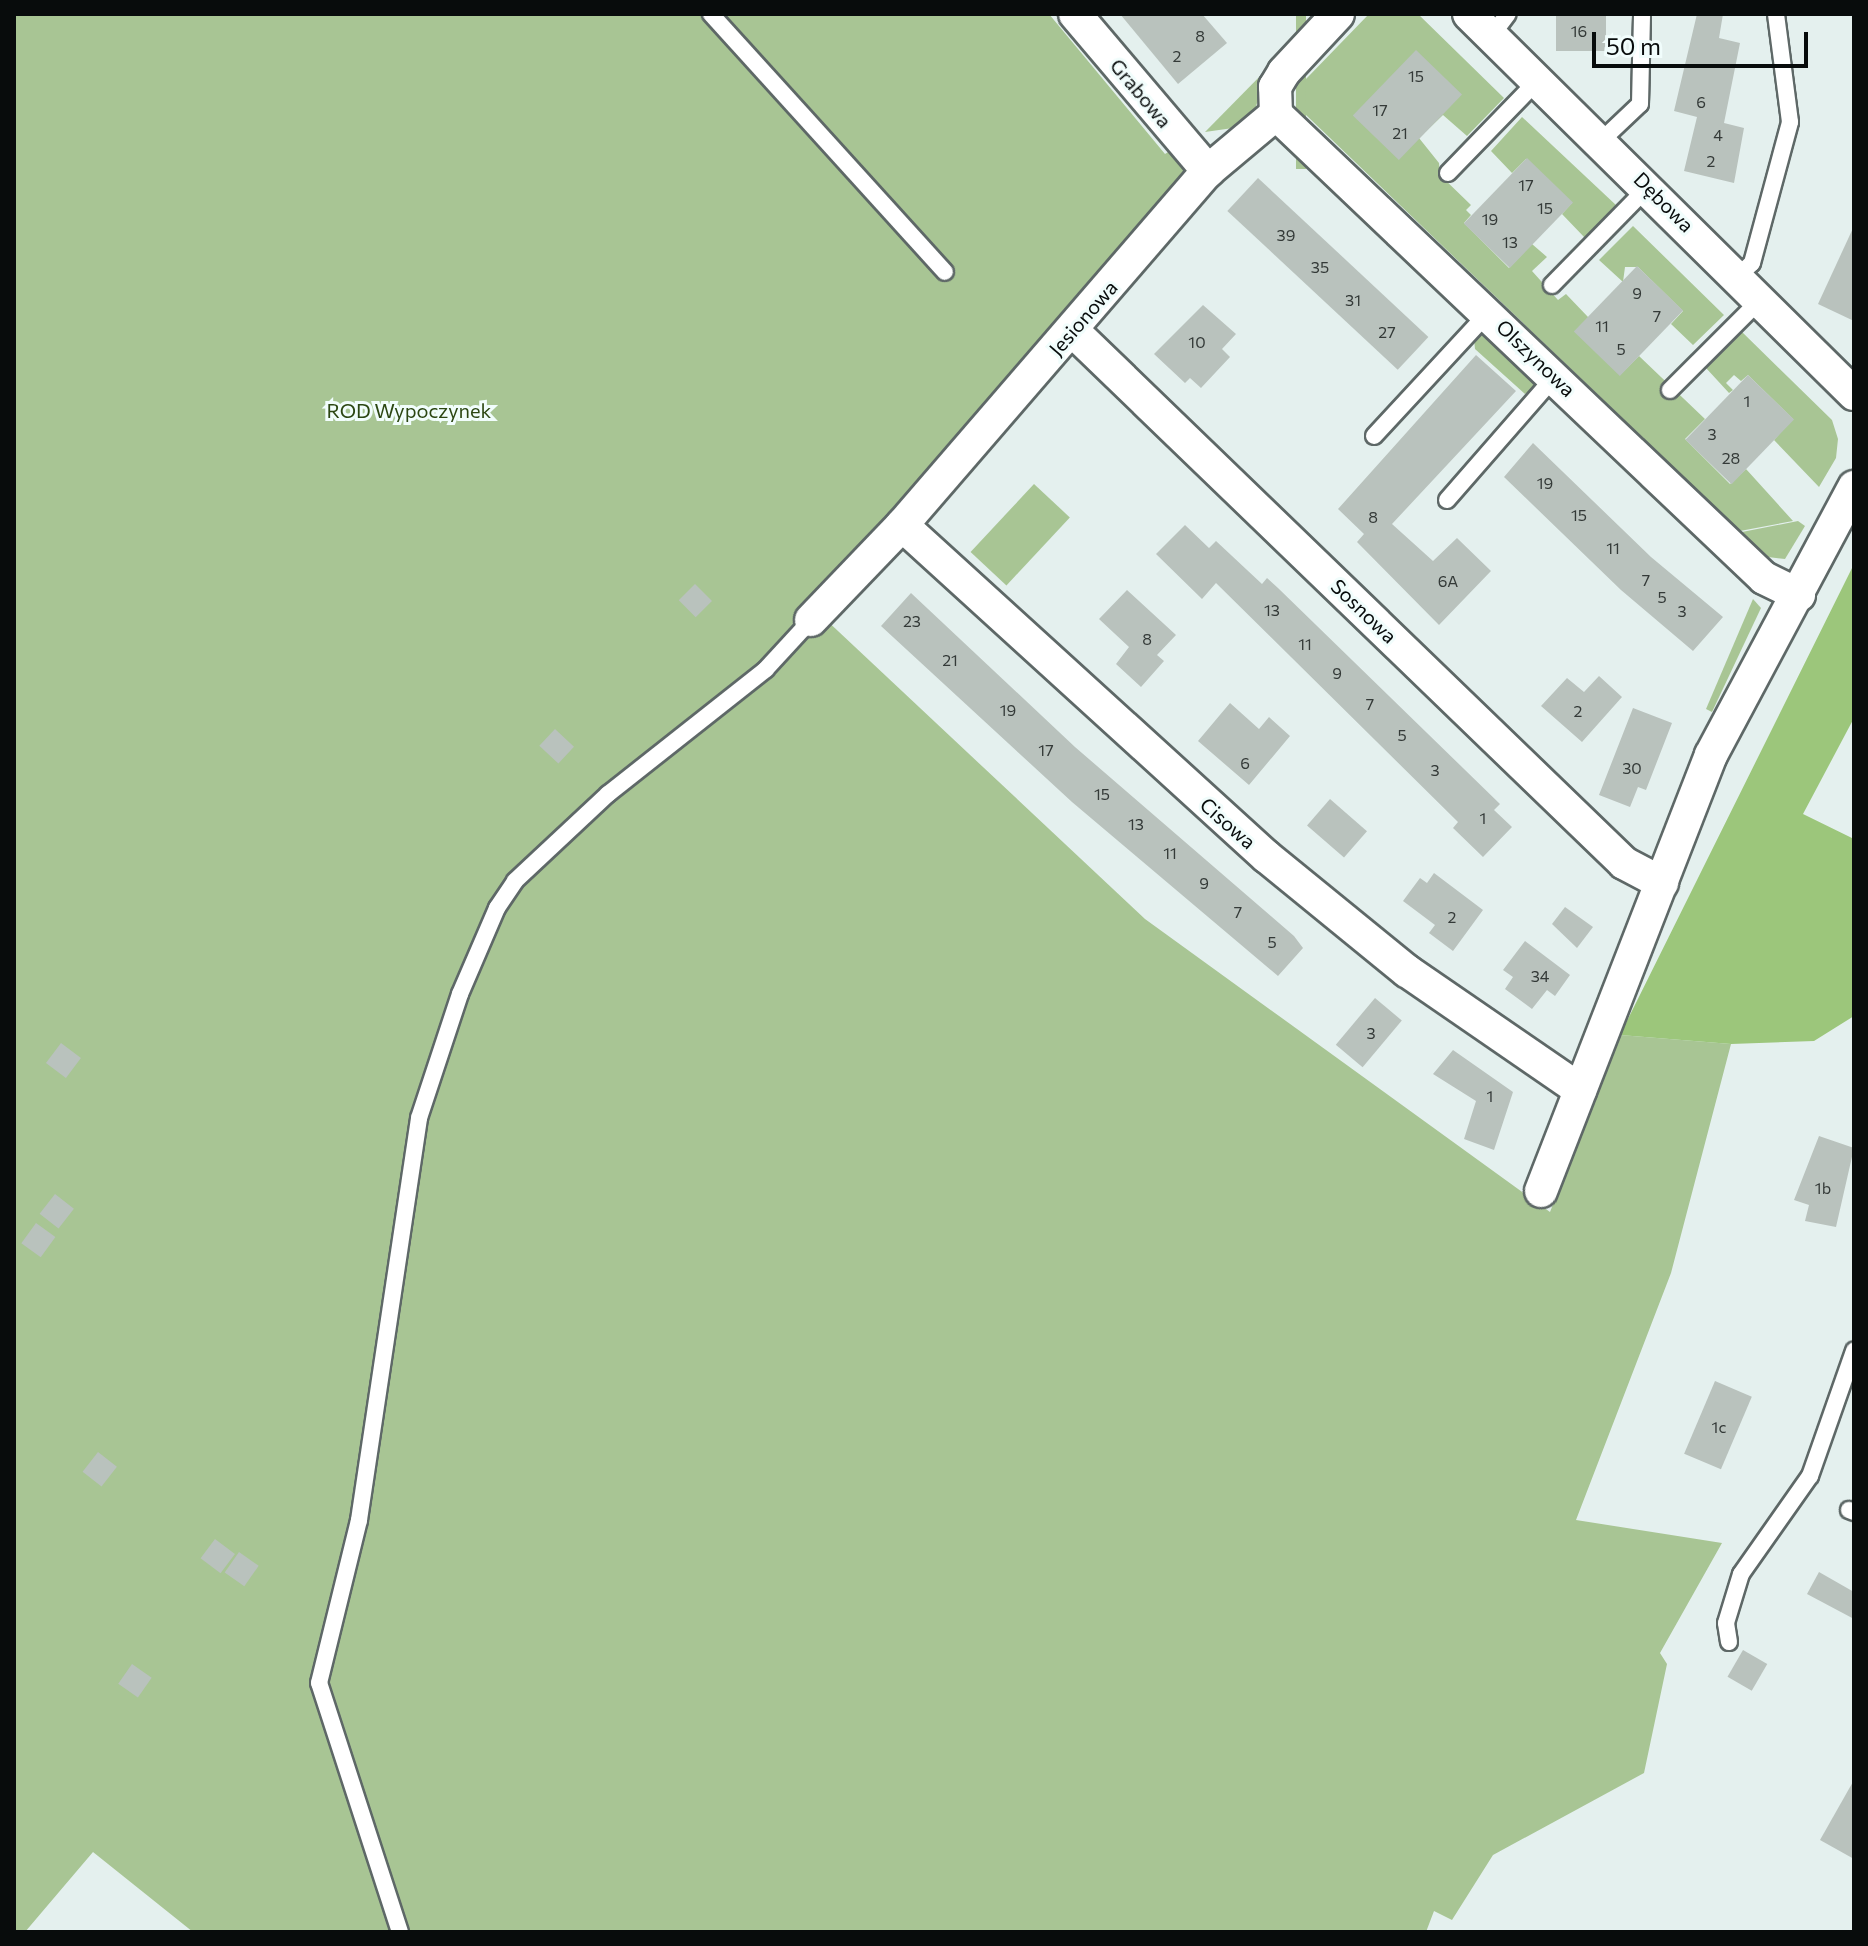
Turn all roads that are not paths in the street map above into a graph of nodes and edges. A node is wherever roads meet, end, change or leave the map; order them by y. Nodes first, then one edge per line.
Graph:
1 (711, 14) edge
2 (1075, 14) edge
3 (1338, 14) edge
4 (1642, 14) edge
5 (1776, 14) edge
6 (1490, 21) edge
7 (1538, 80) junction
8 (1276, 114) junction
9 (1602, 140) junction
10 (1208, 171) junction
11 (1448, 173) dead end
12 (1649, 186) junction
13 (945, 272) dead end
14 (1738, 276) junction
15 (1552, 285) dead end
16 (1760, 300) junction
17 (1488, 313) junction
18 (1073, 331) junction
19 (1555, 376) junction
20 (1670, 390) dead end
21 (1854, 394) edge
22 (1374, 436) dead end
23 (1854, 487) edge
24 (1447, 500) dead end
25 (902, 525) junction
26 (1799, 595) junction
27 (811, 620) joint
28 (1662, 883) junction
29 (1580, 1090) junction
30 (1541, 1191) dead end
31 (1854, 1351) edge
32 (1729, 1642) dead end
33 (400, 1932) edge

1 - 13 lane
2 - 10 street, Grabowa
3 - 8 street
4 - 9 lane
5 - 14 lane
6 - 7 street, Dębowa
7 - 9 street, Dębowa
7 - 11 lane
8 - 10 street, Jesionowa
8 - 17 street, Olszynowa
9 - 12 street, Dębowa
10 - 18 street, Jesionowa
12 - 14 street, Dębowa
12 - 15 lane
14 - 16 street, Dębowa
16 - 20 lane
16 - 21 street, Dębowa
17 - 19 street, Olszynowa
17 - 22 lane
18 - 25 street, Jesionowa
18 - 28 street, Sosnowa
19 - 24 lane
19 - 26 street, Olszynowa
23 - 26 street
25 - 27 street, Jesionowa
25 - 29 street, Cisowa
26 - 28 street
27 - 33 lane
28 - 29 street
29 - 30 street
31 - 32 lane

